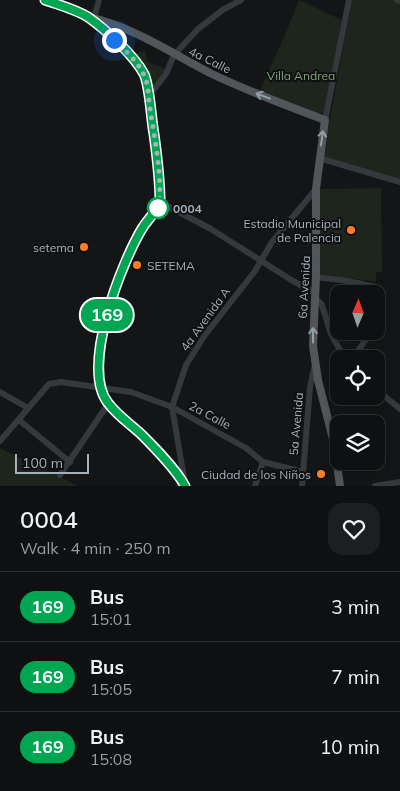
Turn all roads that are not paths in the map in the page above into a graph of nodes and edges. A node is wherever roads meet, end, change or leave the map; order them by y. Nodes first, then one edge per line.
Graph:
1 (45, 0) edge
2 (99, 0) edge
3 (241, 0) edge
4 (349, 0) edge
5 (91, 18) junction
6 (174, 55) junction
7 (148, 97) junction
8 (324, 120) junction
9 (319, 158) junction
10 (400, 182) edge
11 (316, 189) junction
12 (160, 202) junction
13 (261, 260) junction
14 (316, 277) junction
15 (367, 285) edge
16 (315, 295) junction
17 (339, 350) edge
18 (315, 364) junction
19 (101, 389) junction
20 (0, 392) edge
21 (385, 397) edge
22 (108, 404) junction
23 (28, 408) junction
24 (172, 408) junction
25 (400, 409) edge
26 (19, 420) junction
27 (0, 441) edge
28 (70, 462) junction
29 (263, 462) junction
30 (303, 472) junction
31 (60, 475) dead end
32 (400, 482) edge
33 (185, 485) edge
34 (255, 486) edge
35 (302, 486) edge
36 (340, 486) edge
37 (375, 486) edge

1 - 5 main road
2 - 5 street
3 - 6 street
4 - 8 street, 6a Avenida
5 - 6 main road, 4a Calle
5 - 7 main road
6 - 7 street
8 -> 6 main road, 4a Calle
7 - 12 main road
9 -> 8 main road, 6a Avenida
9 - 10 street
9 - 11 main road, 6a Avenida
11 - 13 street, 4a Avenida A
11 - 14 main road, 6a Avenida
12 - 13 street
12 - 19 main road
13 - 16 street
13 - 24 street, 4a Avenida A
14 - 15 street
14 - 16 main road, 6a Avenida
16 - 17 street
18 -> 16 main road, 6a Avenida
18 - 30 street, 5a Avenida
18 - 36 main road, 6a Avenida
19 - 22 main road
19 - 23 street, 2a Calle
19 - 24 street, 2a Calle
20 - 23 street
21 - 25 street
22 - 28 street
22 - 33 main road
23 - 26 street
24 - 29 street, 2a Calle
24 - 33 street, 4a Avenida A
26 - 27 street
26 - 28 street
28 - 31 street
29 - 30 street, 2a Calle
29 - 34 street
30 - 35 street, 5a Avenida
32 - 37 street

